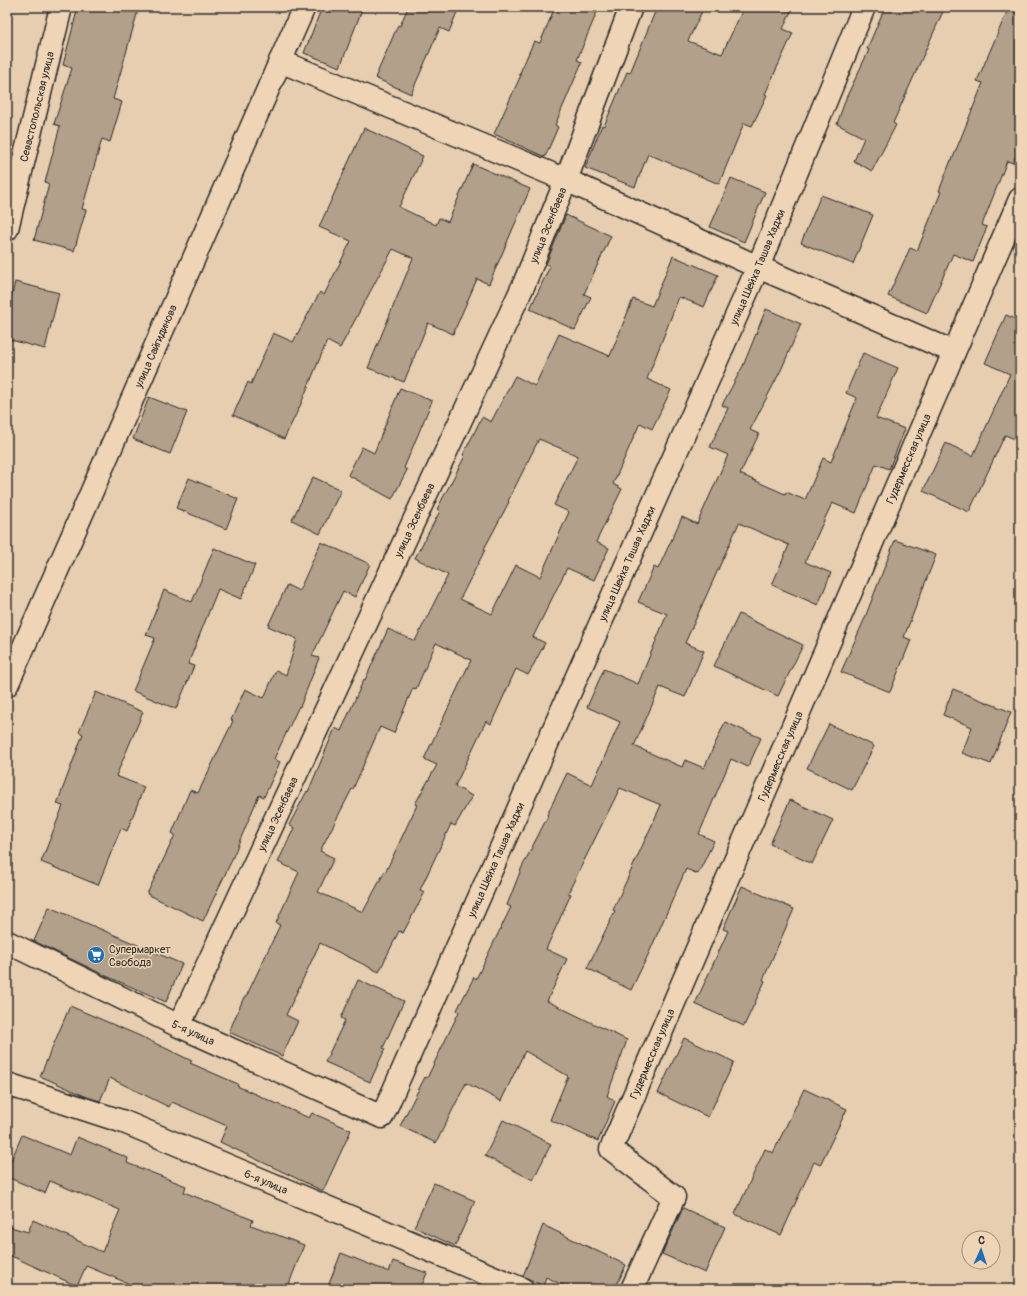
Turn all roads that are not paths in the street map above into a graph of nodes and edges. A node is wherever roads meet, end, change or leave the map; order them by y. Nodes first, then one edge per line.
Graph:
1 (61, 7) edge
2 (304, 7) edge
3 (631, 7) edge
4 (864, 7) edge
5 (280, 61) junction
6 (566, 180) junction
7 (1020, 199) edge
8 (7, 229) edge
9 (758, 267) junction
10 (954, 352) junction
11 (7, 685) edge
12 (7, 942) edge
13 (179, 1026) junction
14 (7, 1084) edge
15 (382, 1117) joint
16 (522, 1289) edge
17 (632, 1289) edge

1 - 8 street, Севастопольская улица
2 - 5 street, улица Сайгидинова
3 - 6 street, улица Эсенбаева
4 - 9 street, улица Шейха Ташав Хаджи
5 - 6 street
5 - 11 street, улица Сайгидинова
6 - 9 street
6 - 13 street, улица Эсенбаева
7 - 10 street, Гудермесская улица
9 - 10 street
9 - 15 street, улица Шейха Ташав Хаджи
10 - 17 street, Гудермесская улица
12 - 13 street, 5-я улица
13 - 15 street, 5-я улица
14 - 16 street, 6-я улица

